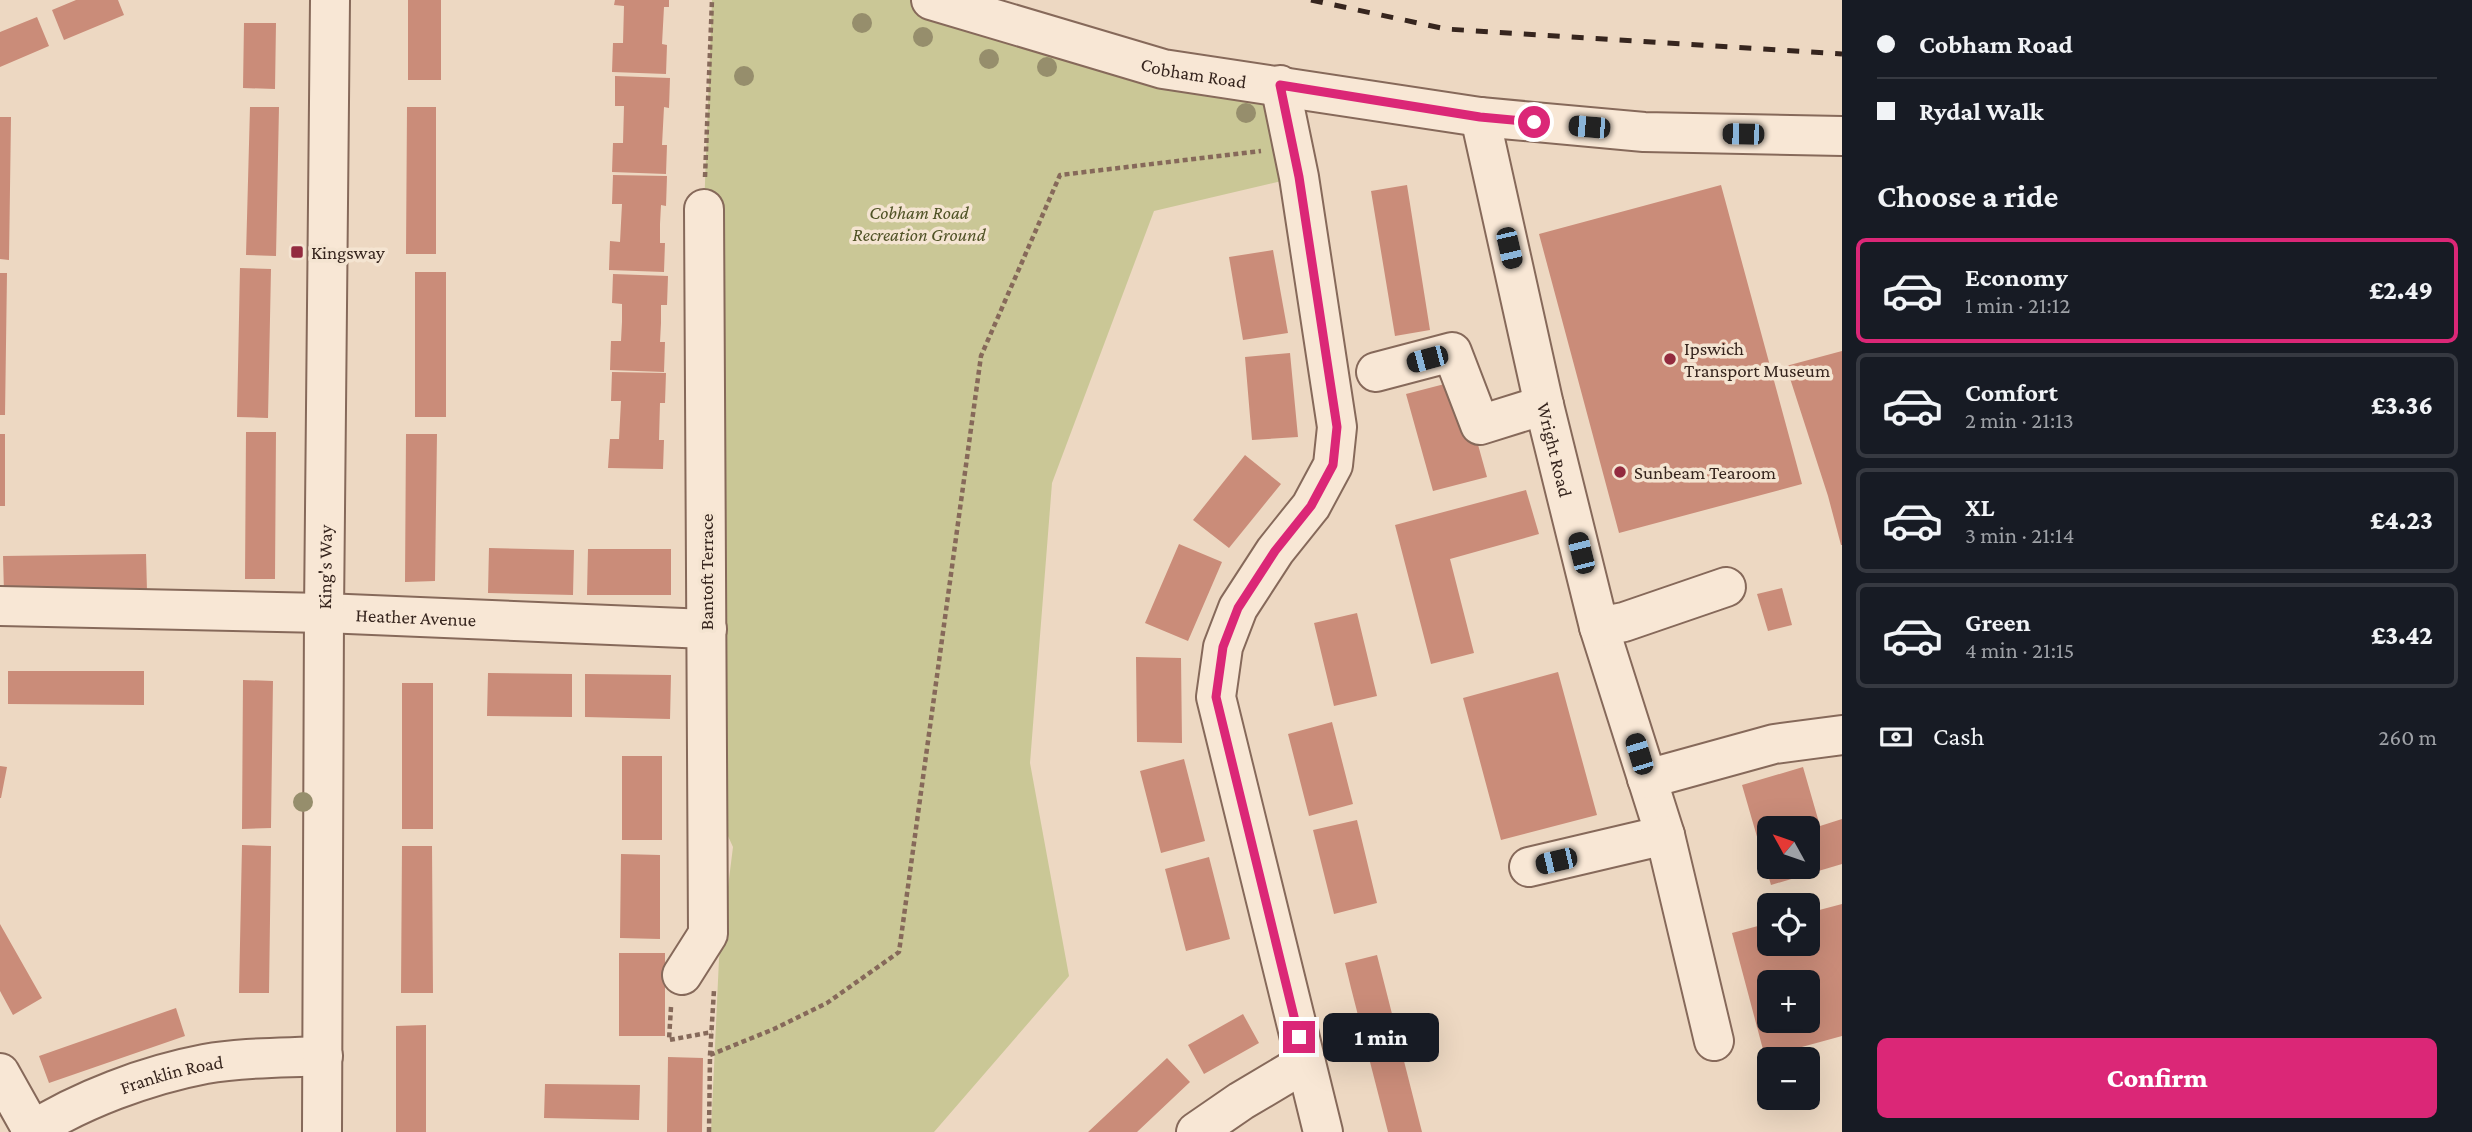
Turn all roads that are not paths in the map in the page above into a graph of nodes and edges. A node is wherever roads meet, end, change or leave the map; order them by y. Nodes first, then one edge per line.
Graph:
1 (330, 0) edge
2 (931, 0) edge
3 (1280, 85) junction
4 (1480, 117) junction
5 (1842, 136) edge
6 (704, 209) road end
7 (1376, 372) dead end
8 (1544, 405) junction
9 (1726, 587) dead end
10 (0, 606) edge
11 (324, 613) junction
12 (1599, 627) junction
13 (707, 629) junction
14 (1842, 735) edge
15 (1647, 779) junction
16 (1665, 835) junction
17 (1529, 867) dead end
18 (676, 987) road end
19 (1714, 1041) dead end
20 (323, 1056) junction
21 (1306, 1063) junction
22 (0, 1073) edge
23 (31, 1131) edge
24 (322, 1132) edge
25 (1196, 1132) edge
26 (1323, 1132) edge

1 - 11 street, King's Way
2 - 3 street, Cobham Road
3 - 4 street, Cobham Road
3 - 21 street
4 - 5 street, Cobham Road
4 - 8 street, Wright Road
6 - 13 street, Bantoft Terrace
7 - 8 street
8 - 12 street, Wright Road
9 - 12 street
10 - 11 street, Heather Avenue
11 - 13 street, Heather Avenue
11 - 20 street, King's Way
12 - 15 street, Wright Road
13 - 18 street, Bantoft Terrace
14 - 15 street
15 - 16 street, Wright Road
16 - 17 street
16 - 19 street, Wright Road
20 - 23 street, Franklin Road
20 - 24 street, King's Way
21 - 25 street
21 - 26 street
22 - 23 street

